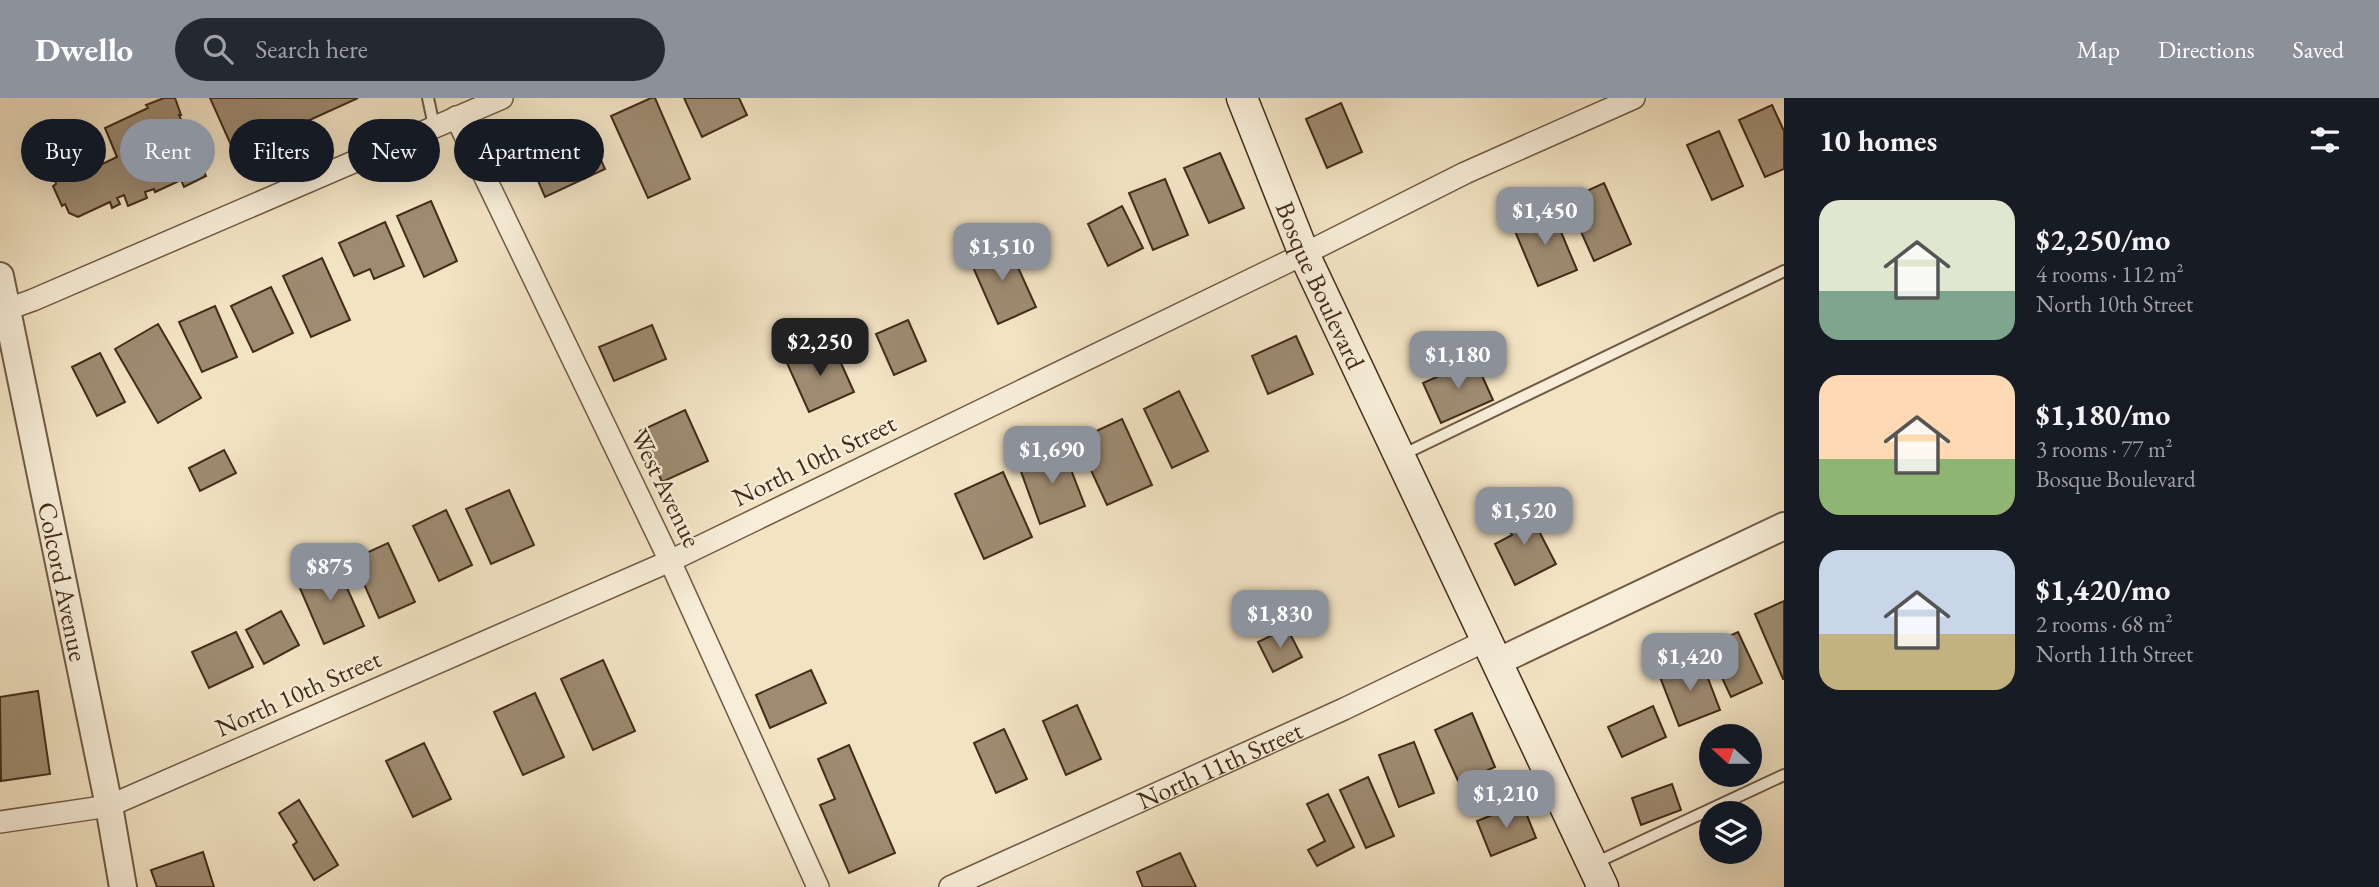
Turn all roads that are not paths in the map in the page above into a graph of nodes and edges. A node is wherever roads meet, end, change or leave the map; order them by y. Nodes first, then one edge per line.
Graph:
1 (428, 98) edge
2 (502, 98) edge
3 (1242, 98) edge
4 (1634, 98) edge
5 (456, 117) junction
6 (432, 119) edge
7 (440, 124) edge
8 (348, 163) edge
9 (1304, 254) junction
10 (1784, 271) edge
11 (0, 276) edge
12 (3, 311) edge
13 (1399, 457) junction
14 (1784, 526) edge
15 (670, 561) junction
16 (1492, 651) junction
17 (1784, 775) edge
18 (109, 806) junction
19 (0, 822) edge
20 (1598, 876) edge
21 (123, 887) edge
22 (818, 887) edge
23 (950, 887) edge

1 - 6 lane
2 - 5 street
3 - 9 main road, Bosque Boulevard
4 - 9 street, North 10th Street
5 - 7 street
5 - 15 street, West Avenue
8 - 12 street
9 - 13 main road, Bosque Boulevard
9 - 15 street, North 10th Street
10 - 13 lane
11 - 12 street, Colcord Avenue
12 - 18 street, Colcord Avenue
13 - 16 main road, Bosque Boulevard
14 - 16 street, North 11th Street
15 - 18 street, North 10th Street
15 - 22 street, West Avenue
16 - 20 main road, Bosque Boulevard
16 - 23 street, North 11th Street
17 - 20 lane
18 - 19 street, North 10th Street
18 - 21 street, Colcord Avenue

